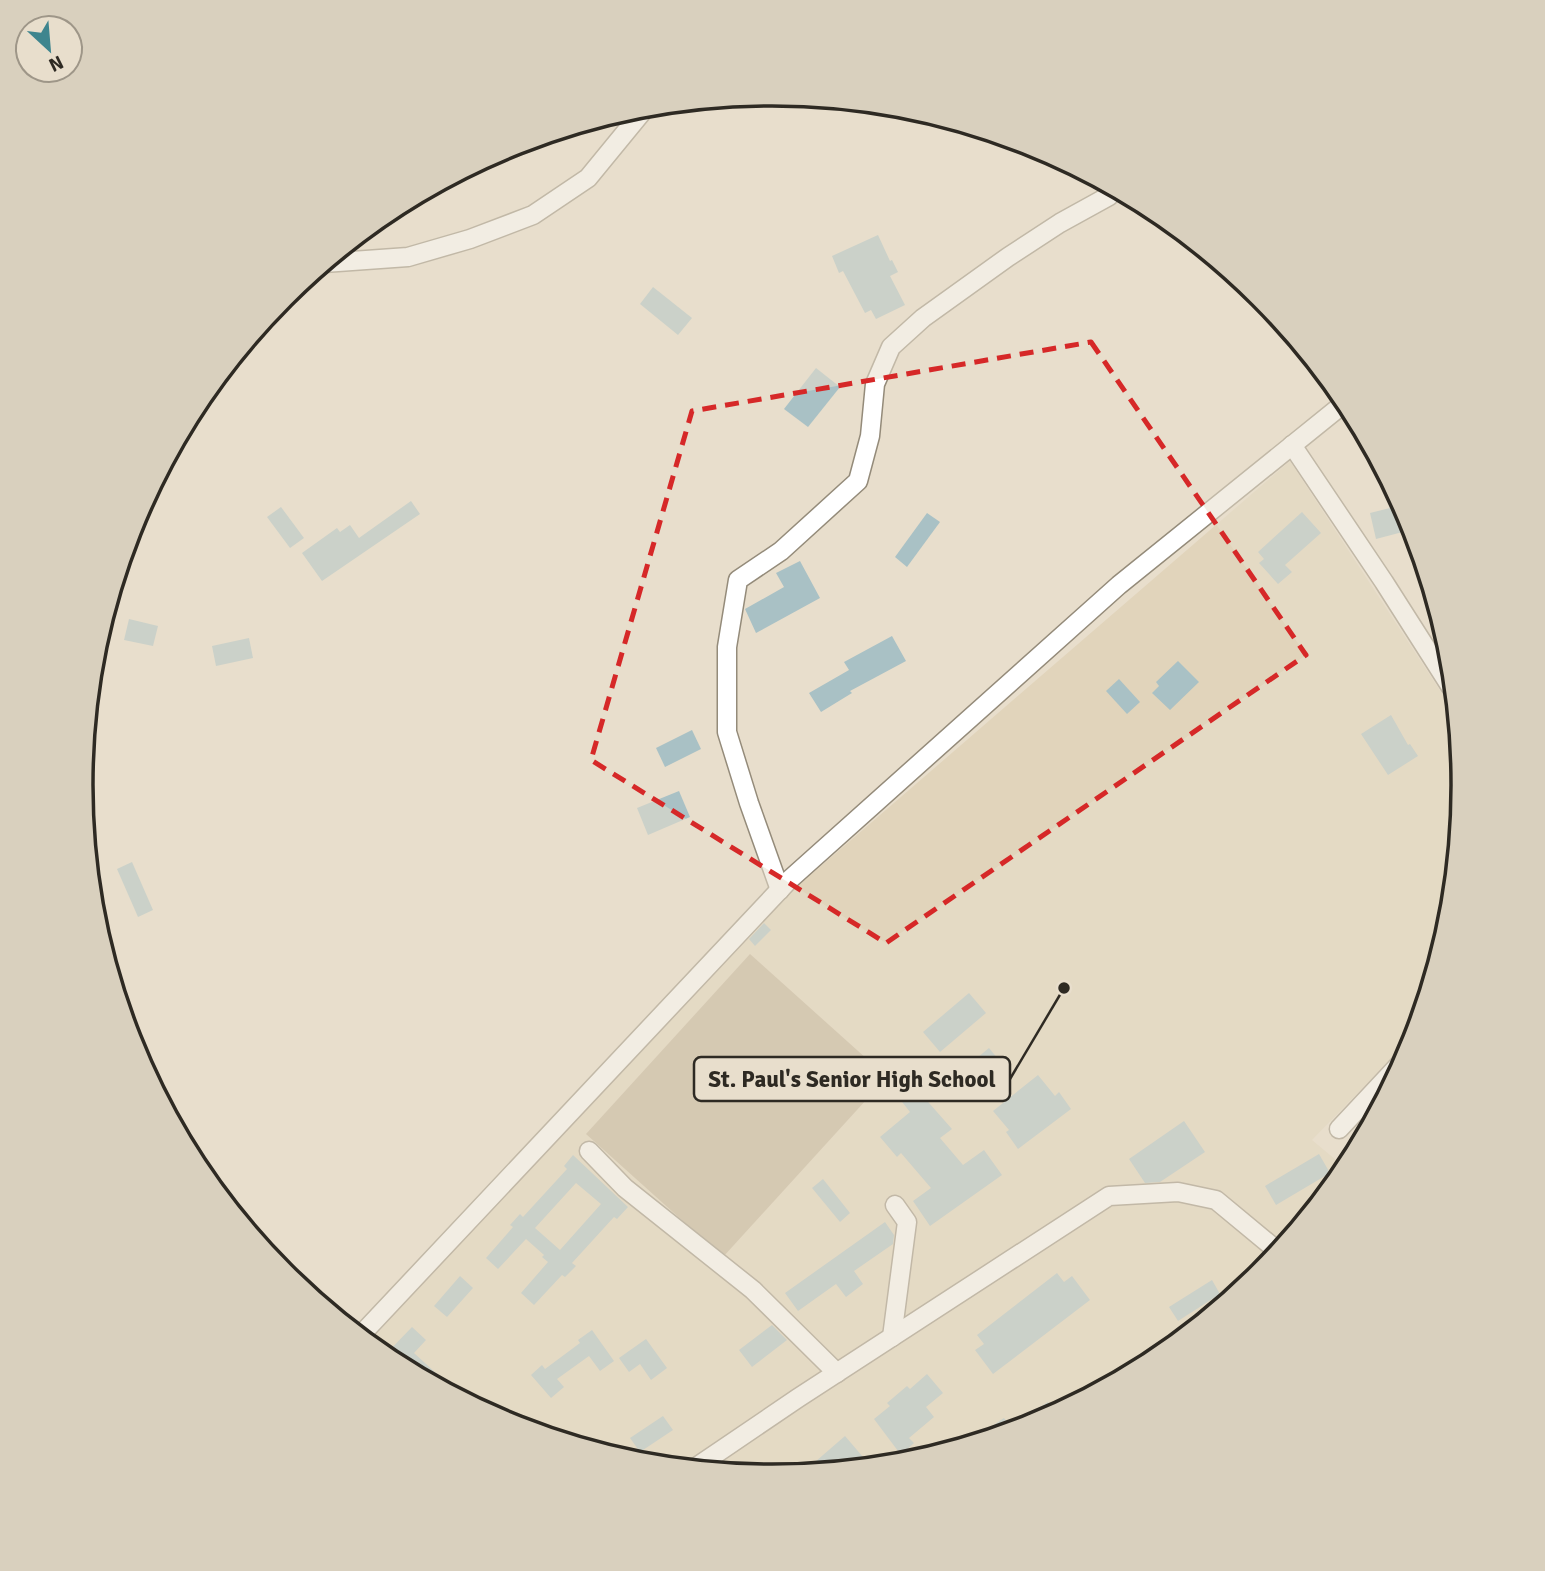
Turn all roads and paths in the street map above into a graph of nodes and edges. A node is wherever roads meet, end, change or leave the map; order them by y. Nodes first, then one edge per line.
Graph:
1 (635, 120) edge
2 (1109, 196) edge
3 (339, 262) edge
4 (1338, 409) edge
5 (1292, 445) junction
6 (1442, 673) edge
7 (780, 890) junction
8 (1376, 1097) edge
9 (1339, 1129) dead end
10 (590, 1151) dead end
11 (895, 1205) dead end
12 (1272, 1246) edge
13 (366, 1330) edge
14 (892, 1336) junction
15 (837, 1373) junction
16 (704, 1461) edge

1 - 3 street
2 - 7 street
4 - 5 street
5 - 6 street
5 - 7 street
7 - 13 street
8 - 9 street
10 - 15 street
11 - 14 street
12 - 14 street
14 - 15 street
15 - 16 street

